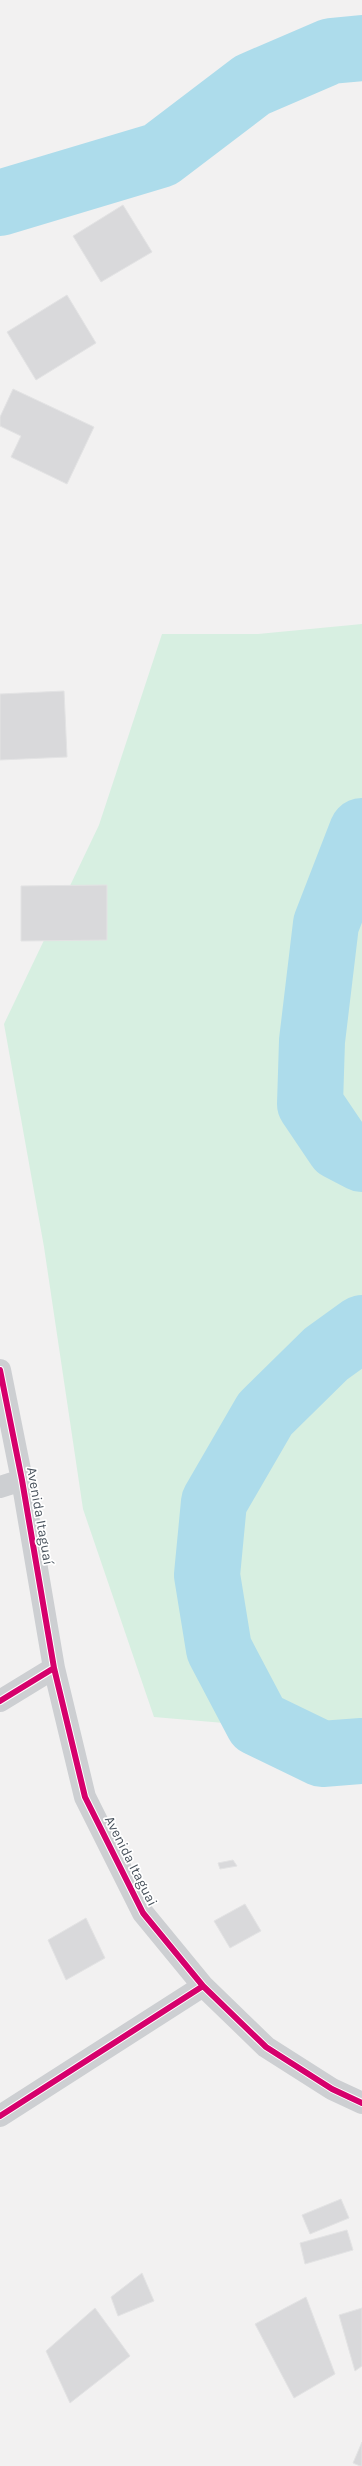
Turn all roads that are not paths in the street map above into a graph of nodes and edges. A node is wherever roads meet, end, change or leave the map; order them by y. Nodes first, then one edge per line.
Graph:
1 (0, 1370) edge
2 (22, 1480) junction
3 (0, 1487) edge
4 (54, 1668) junction
5 (0, 1701) edge
6 (204, 1986) junction
7 (362, 2103) edge
8 (0, 2116) edge

1 - 2 street, Avenida Itaguaí
2 - 3 street
2 - 4 street, Avenida Itaguaí
4 - 5 street
4 - 6 street, Avenida Itaguai
6 - 7 street, Avenida Itaguai
6 - 8 street

